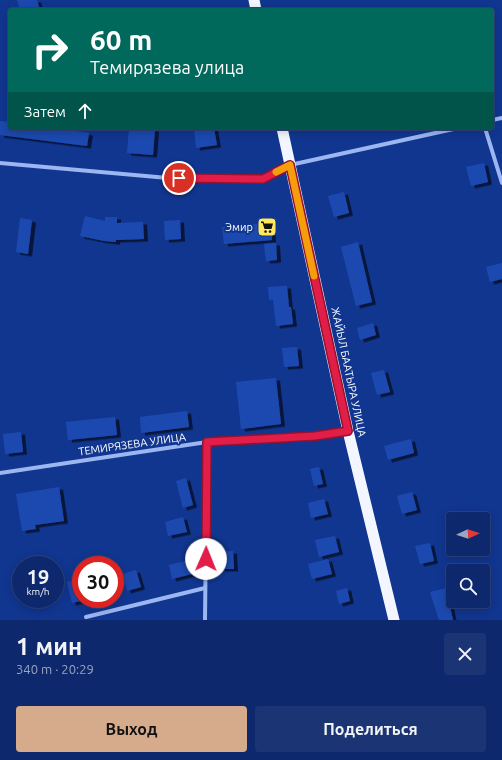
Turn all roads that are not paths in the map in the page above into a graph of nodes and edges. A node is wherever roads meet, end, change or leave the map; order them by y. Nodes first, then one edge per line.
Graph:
1 (282, 130) edge
2 (449, 130) edge
3 (486, 130) edge
4 (0, 163) edge
5 (290, 165) junction
6 (502, 183) edge
7 (348, 431) junction
8 (207, 442) junction
9 (0, 473) edge
10 (205, 588) junction
11 (86, 617) dead end
12 (205, 620) edge
13 (394, 620) edge

1 - 5 highway, ЖАЙЫЛ БААТЫРА УЛИЦА
2 - 5 street
3 - 6 street
4 - 5 street
5 - 7 highway, ЖАЙЫЛ БААТЫРА УЛИЦА
7 - 8 street, ТЕМИРЯЗЕВА УЛИЦА
7 - 13 highway, ЖАЙЫЛ БААТЫРА УЛИЦА
8 - 9 street, ТЕМИРЯЗЕВА УЛИЦА
8 - 10 street
10 - 11 street
10 - 12 street

